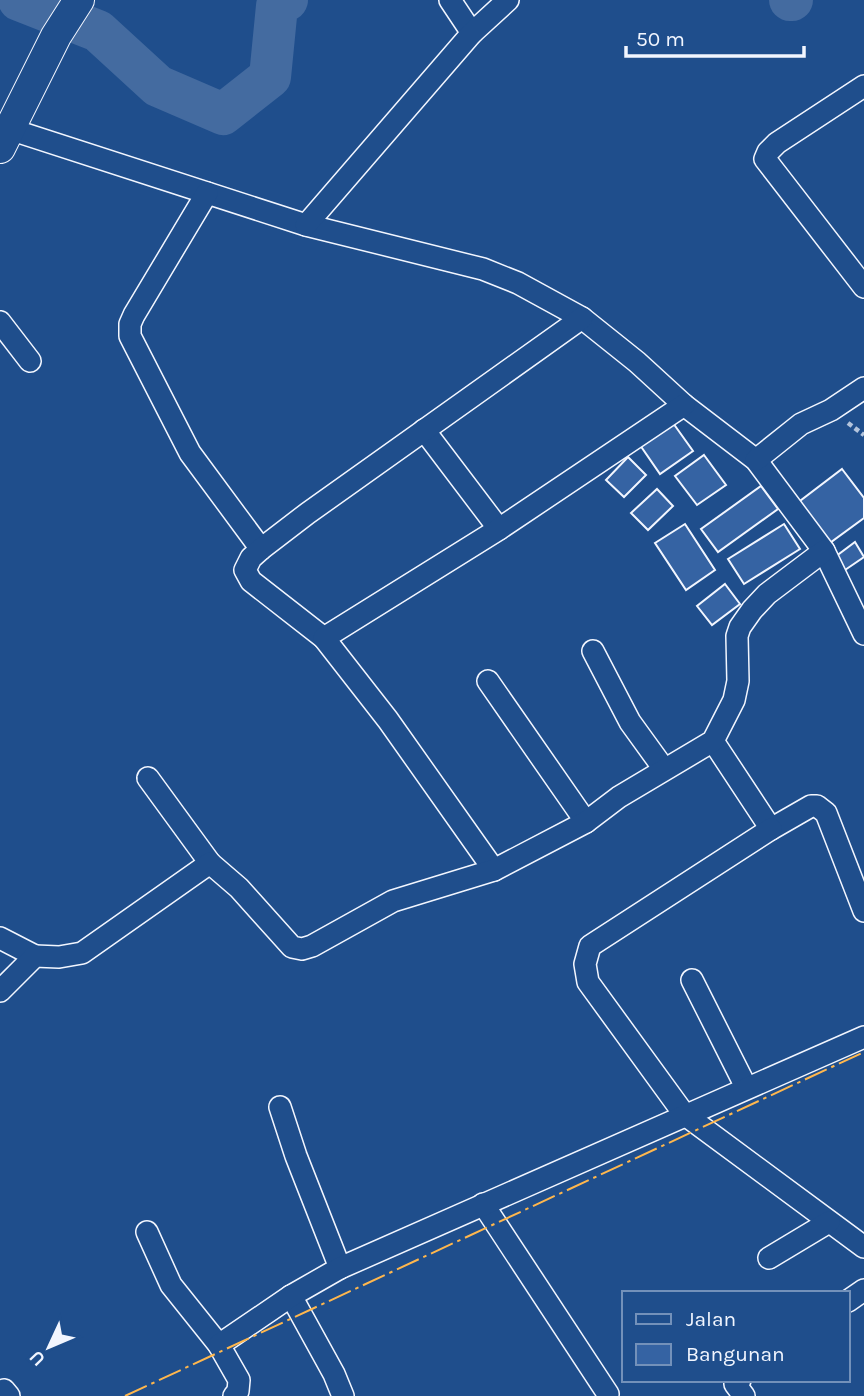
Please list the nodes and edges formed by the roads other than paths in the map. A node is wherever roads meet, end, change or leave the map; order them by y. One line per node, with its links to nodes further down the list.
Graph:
1 (450, 0): 4 (street)
2 (508, 0): 4 (street)
3 (78, 1): 6 (street)
4 (472, 33): 8 (street)
5 (864, 86): 9 (street)
6 (3, 134): 7 (street)
7 (207, 193): 8 (street); 18 (street)
8 (306, 225): 10 (street)
9 (863, 282)
10 (582, 318): 14 (street); 15 (street)
11 (0, 322): 12 (street)
12 (30, 361)
13 (864, 388): 16 (street)
14 (684, 405): 16 (street); 17 (street)
15 (424, 430): 17 (street); 18 (street)
16 (756, 460): 19 (street)
17 (499, 529): 21 (street)
18 (261, 549): 21 (street)
19 (824, 551): 20 (street); 24 (street)
20 (863, 629)
21 (324, 638): 30 (street)
22 (593, 651): 25 (street)
23 (488, 681): 27 (street)
24 (713, 741): 25 (street); 28 (street)
25 (664, 769): 27 (street)
26 (148, 778): 29 (street)
27 (586, 822): 30 (street)
28 (771, 828): 31 (street); 39 (street)
29 (210, 863): 30 (street); 33 (street)
30 (494, 870)
31 (864, 911)
32 (0, 938): 33 (street)
33 (35, 956): 35 (street)
34 (692, 981): 37 (street)
35 (0, 991)
36 (864, 1037): 37 (street)
37 (746, 1087): 39 (street)
38 (280, 1107): 45 (street)
39 (684, 1114): 40 (street); 41 (street)
40 (483, 1203): 45 (street); 49 (street)
41 (829, 1222): 43 (street); 44 (street)
42 (147, 1232): 47 (street)
43 (864, 1247)
44 (769, 1258)
45 (340, 1268): 46 (street)
46 (291, 1296): 47 (street); 51 (street)
47 (219, 1345): 50 (street)
48 (738, 1382): 52 (street)
49 (608, 1394)
50 (234, 1396)
51 (343, 1396)
52 (744, 1396)

